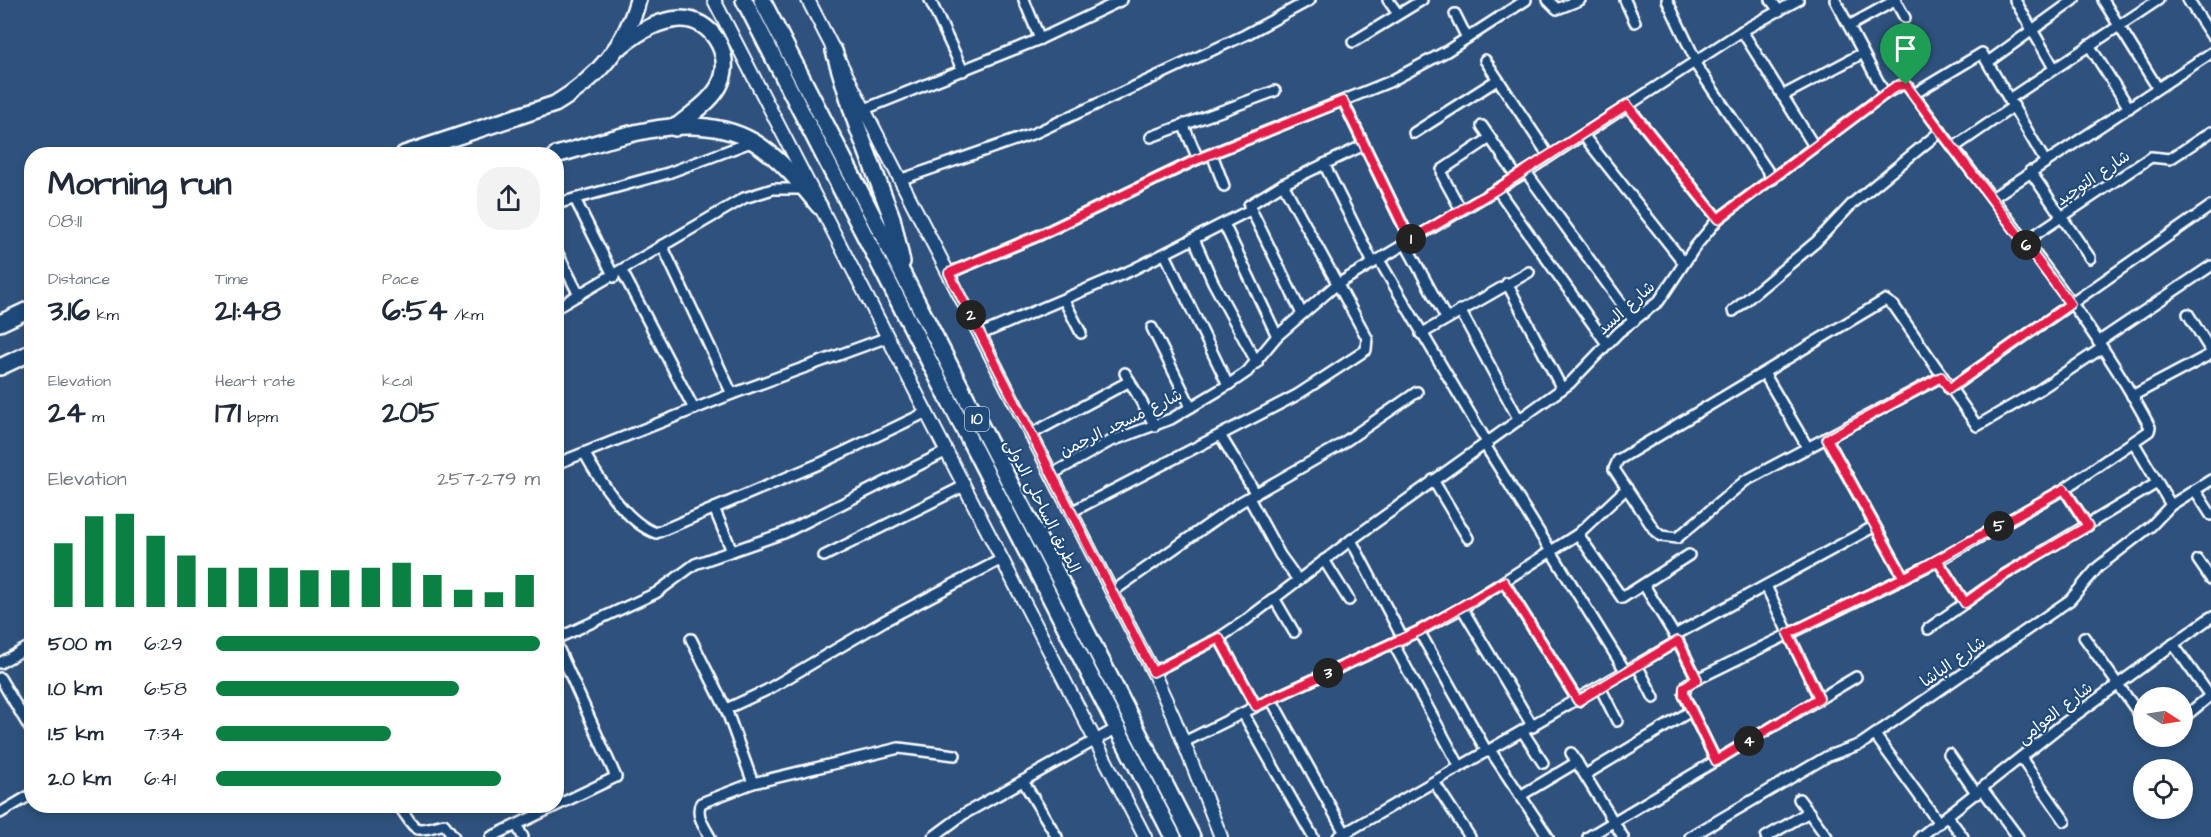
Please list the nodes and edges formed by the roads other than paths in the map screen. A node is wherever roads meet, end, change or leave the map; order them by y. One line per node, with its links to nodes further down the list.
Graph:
1 (638, 0): 44 (main road)
2 (714, 0): 93 (street)
3 (744, 0): 238 (main road, الطريق الساحلى الدولى / 10)
4 (762, 0): 113 (main road, الطريق الساحلى الدولى / 10)
5 (808, 0): 41 (street)
6 (930, 0): 49 (street)
7 (1024, 0): 38 (street)
8 (1122, 0): 38 (street)
9 (1310, 0): 83 (street)
10 (1388, 0): 28 (street)
11 (1422, 0): 28 (street)
12 (1526, 0): 37 (street)
13 (1548, 0): 14 (street)
14 (1580, 0)
15 (1625, 0): 31 (street)
16 (1667, 0): 46 (street)
17 (1771, 0): 27 (street)
18 (1798, 0): 27 (street, شارع مسجد الرحمن)
19 (1835, 0): 32 (street)
20 (1895, 0): 30 (street); 32 (street)
21 (2030, 0): 26 (street)
22 (2074, 0): 34 (street)
23 (2103, 0): 33 (street)
24 (2158, 0): 33 (street)
25 (2188, 0): 36 (street)
26 (2017, 4): 34 (street)
27 (1779, 11): 35 (street, شارع مسجد الرحمن)
28 (1398, 14): 39 (street)
29 (1455, 14): 37 (street)
30 (1905, 18)
31 (1635, 22)
32 (1849, 26): 43 (street)
33 (2118, 27): 40 (street); 51 (street)
34 (2032, 28): 47 (street); 48 (street)
35 (1742, 31): 46 (street, شارع مسجد الرحمن); 55 (street)
36 (2211, 35)
37 (1467, 38): 56 (street)
38 (1040, 39): 49 (street)
39 (1353, 42)
40 (2089, 45): 48 (street); 59 (street)
41 (834, 51): 60 (street); 113 (main road)
42 (2211, 52): 51 (street)
43 (1863, 53): 53 (street); 55 (street)
44 (610, 57): 63 (main road); 73 (main road)
45 (1485, 60): 50 (street)
46 (1695, 61): 58 (street, شارع مسجد الرحمن); 84 (street)
47 (1988, 62): 54 (street); 57 (street)
48 (2054, 68): 57 (street)
49 (963, 71): 60 (street)
50 (1497, 80): 66 (street); 77 (street)
51 (2157, 87): 59 (street)
52 (1275, 91): 61 (street)
53 (1885, 94): 54 (street, شارع السد); 72 (street, شارع السد)
54 (1914, 94): 64 (street)
55 (1782, 96): 72 (street)
56 (1343, 101): 71 (street); 76 (street)
57 (2012, 102): 74 (street); 79 (street)
58 (1627, 105): 67 (street, شارع مسجد الرحمن); 97 (street)
59 (2129, 108): 79 (street)
60 (865, 109): 83 (street)
61 (1183, 124): 68 (street); 78 (street)
62 (1482, 126): 69 (street)
63 (675, 128): 70 (main road); 75 (main road)
64 (1941, 131): 74 (street); 121 (street)
65 (2211, 132): 96 (street, شارع التوحيد)
66 (1414, 133)
67 (1583, 135): 77 (street, شارع مسجد الرحمن); 106 (street)
68 (1151, 137)
69 (1490, 138): 82 (street); 95 (street)
70 (753, 141): 87 (main road); 90 (street)
71 (1364, 145): 80 (street); 100 (street)
72 (1814, 146): 84 (street, شارع السد)
73 (426, 147)
74 (1953, 148): 89 (street)
75 (564, 153)
76 (1212, 154): 78 (street); 86 (street)
77 (1549, 156): 82 (street, شارع مسجد الرحمن)
78 (1198, 159): 111 (street)
79 (2046, 161): 81 (street)
80 (1324, 164): 85 (street); 105 (street)
81 (2031, 171): 89 (street); 96 (street)
82 (1521, 174): 88 (street, شارع مسجد الرحمن); 126 (street)
83 (902, 179): 111 (street)
84 (1773, 179): 97 (street, شارع السد)
85 (1283, 184): 94 (street); 115 (street)
86 (1224, 186)
87 (805, 189): 93 (main road); 102 (street)
88 (1497, 189): 95 (street, شارع مسجد الرحمن); 134 (street)
89 (1992, 198): 101 (street)
90 (575, 199): 91 (street); 112 (street)
91 (564, 202)
92 (2211, 206): 119 (street)
93 (819, 207): 133 (street)
94 (1250, 210): 98 (street); 123 (street)
95 (1461, 210): 100 (street, شارع مسجد الرحمن)
96 (2063, 216): 101 (street, شارع التوحيد); 104 (street)
97 (1718, 219): 106 (street, شارع السد)
98 (1224, 224): 99 (street); 132 (street)
99 (1194, 239): 103 (street); 138 (street)
100 (1408, 242): 105 (street, شارع مسجد الرحمن); 125 (street)
101 (2024, 243): 119 (street)
102 (662, 245): 109 (street); 146 (street)
103 (1165, 254): 117 (street); 142 (street)
104 (2090, 258)
105 (1376, 261): 115 (street, شارع مسجد الرحمن); 131 (street)
106 (1684, 263): 126 (street, شارع السد)
107 (564, 266): 116 (street)
108 (2211, 266): 135 (street)
109 (622, 271): 112 (street); 149 (street)
110 (1529, 272): 114 (street)
111 (949, 273): 130 (street)
112 (614, 277): 116 (street)
113 (904, 277): 279 (main road, الطريق الساحلى الدولى / 10)
114 (1507, 283): 120 (street); 143 (street)
115 (1336, 285): 123 (street, شارع مسجد الرحمن); 154 (street)
116 (579, 295): 118 (street)
117 (1064, 300): 129 (street); 130 (street)
118 (564, 303)
119 (2070, 304): 135 (street); 144 (street)
120 (1460, 310): 125 (street); 151 (street)
121 (1733, 311)
122 (24, 312): 127 (main road)
123 (1302, 314): 132 (street, شارع مسجد الرحمن)
124 (2188, 314): 136 (street)
125 (1446, 318): 131 (street)
126 (1634, 321): 134 (street, شارع السد)
127 (0, 323)
128 (1152, 328): 148 (street)
129 (1081, 333)
130 (981, 334): 153 (street)
131 (1421, 334): 157 (street)
132 (1277, 336): 138 (street, شارع مسجد الرحمن)
133 (888, 337): 146 (street); 150 (street)
134 (1607, 344): 143 (street, شارع السد)
135 (2100, 345): 144 (street); 147 (street)
136 (2211, 352): 147 (street)
137 (24, 356): 139 (main road)
138 (1257, 363): 142 (street, شارع مسجد الرحمن)
139 (0, 367)
140 (1764, 373): 141 (street); 158 (street); 167 (street)
141 (1941, 377): 144 (street); 155 (street)
142 (1228, 385): 148 (street, شارع مسجد الرحمن)
143 (1562, 389): 151 (street, شارع السد)
144 (1949, 389)
145 (1417, 392): 170 (street)
146 (732, 394): 149 (street)
147 (2132, 396): 156 (street)
148 (1191, 407): 152 (street, شارع مسجد الرحمن)
149 (694, 409): 160 (street)
150 (927, 412): 159 (street); 172 (street)
151 (1519, 420): 157 (street, شارع السد)
152 (1155, 426): 153 (street); 162 (street, شارع مسجد الرحمن)
153 (1031, 434): 162 (street)
154 (1220, 435): 170 (street); 173 (street)
155 (1827, 439): 158 (street); 175 (street)
156 (2134, 443): 165 (street); 168 (street)
157 (1486, 444): 163 (street, شارع السد); 181 (street)
158 (1808, 448): 167 (street)
159 (946, 451): 166 (street); 180 (street)
160 (585, 454): 161 (street); 172 (street)
161 (564, 461)
162 (1052, 474): 173 (street)
163 (1433, 480): 178 (street); 179 (street, شارع السد)
164 (2211, 480): 169 (street, شارع الباشا)
165 (2157, 483): 171 (street); 176 (street)
166 (964, 486): 183 (street); 184 (street)
167 (1627, 488): 177 (street)
168 (2064, 489): 176 (street); 187 (street)
169 (2195, 490): 171 (street, شارع الباشا); 174 (street)
170 (1252, 496): 190 (street); 194 (street)
171 (2170, 505): 240 (street, شارع الباشا)
172 (714, 508): 180 (street)
173 (1071, 513): 194 (street)
174 (2211, 514)
175 (1875, 526): 188 (street); 193 (street)
176 (2088, 526): 197 (street)
177 (1578, 534): 181 (street); 192 (street)
178 (1468, 538)
179 (1351, 540): 185 (street, شارع السد); 209 (street)
180 (732, 550): 204 (street)
181 (1551, 552): 191 (street); 217 (street)
182 (1689, 555): 192 (street)
183 (824, 556)
184 (1002, 559): 230 (street); 241 (street)
185 (1324, 560): 190 (street, شارع السد); 196 (street)
186 (2198, 560): 189 (street)
187 (1938, 561): 188 (street); 197 (street)
188 (1904, 578): 203 (street)
189 (2211, 579)
190 (1298, 580): 195 (street, شارع السد)
191 (1504, 582): 198 (street); 227 (street)
192 (1644, 585): 207 (street)
193 (1766, 586): 203 (street); 207 (street)
194 (1112, 592): 216 (street)
195 (1274, 598): 202 (street); 206 (street, شارع السد)
196 (1348, 600)
197 (1965, 603): 200 (street)
198 (1461, 608): 201 (street); 237 (street)
199 (2211, 617): 211 (street, شارع العوامى)
200 (1928, 629)
201 (1419, 631): 209 (street); 243 (street)
202 (1294, 632)
203 (1788, 634): 220 (street); 225 (street)
204 (564, 637)
205 (2084, 637): 221 (street)
206 (1219, 638): 216 (street, شارع السد); 228 (street)
207 (1677, 638): 215 (street); 220 (street)
208 (692, 639): 230 (street)
209 (1403, 639): 210 (street)
210 (1393, 643): 226 (street); 251 (street)
211 (2172, 644): 221 (street, شارع العوامى); 223 (street)
212 (24, 650): 214 (street)
213 (564, 659): 260 (street)
214 (0, 663)
215 (1637, 665): 217 (street); 224 (street)
216 (1153, 672): 242 (street)
217 (1626, 672): 222 (street)
218 (1856, 677): 225 (street)
219 (0, 678): 235 (street)
220 (1697, 679): 233 (street)
221 (2117, 686): 229 (street); 247 (street, شارع العوامى)
222 (1600, 687): 227 (street); 236 (street)
223 (2208, 697): 231 (street); 232 (street)
224 (1654, 698)
225 (1819, 698): 248 (street)
226 (1271, 699): 228 (street); 270 (street)
227 (1578, 701): 237 (street)
228 (1256, 706): 234 (street)
229 (2133, 707)
230 (726, 709): 255 (street)
231 (2211, 709)
232 (2193, 710)
233 (1691, 711): 248 (street); 252 (street)
234 (1243, 712): 242 (street); 281 (street)
235 (24, 718)
236 (1617, 721)
237 (1533, 727): 239 (street)
238 (1117, 728): 241 (street); 278 (main road, الطريق الساحلى الدولى / 10)
239 (1523, 732): 243 (street); 250 (street)
240 (1875, 735): 268 (street); 286 (street, شارع الباشا)
241 (1095, 741): 253 (street); 277 (street)
242 (1184, 742): 280 (street)
243 (1488, 751): 251 (street); 257 (street)
244 (1571, 753): 249 (street)
245 (1949, 754): 256 (street)
246 (955, 755): 255 (street)
247 (2021, 758): 256 (street, شارع العوامى); 266 (street)
248 (1716, 761): 267 (street)
249 (1577, 762): 252 (street); 257 (street)
250 (1543, 763)
251 (1460, 767): 254 (street)
252 (1585, 775): 267 (street)
253 (1023, 781): 275 (street); 276 (street)
254 (1434, 782): 270 (street); 282 (street)
255 (753, 783): 274 (street)
256 (1980, 792): 265 (street, شارع العوامى); 291 (street)
257 (1520, 796): 283 (street)
258 (24, 799): 262 (street)
259 (1799, 799): 261 (street)
260 (564, 803)
261 (1809, 812): 287 (street); 288 (street)
262 (0, 813)
263 (404, 813): 271 (street)
264 (543, 813): 269 (street)
265 (1948, 817): 268 (street, شارع العوامى); 290 (street)
266 (2065, 821)
267 (1614, 822): 284 (street); 285 (street)
268 (1938, 824): 289 (street, شارع العوامى)
269 (517, 826): 272 (street); 273 (street)
270 (1346, 834)
271 (454, 837)
272 (490, 837)
273 (522, 837)
274 (710, 837)
275 (933, 837)
276 (1057, 837)
277 (1144, 837)
278 (1173, 837)
279 (1192, 837)
280 (1221, 837)
281 (1313, 837)
282 (1469, 837)
283 (1548, 837)
284 (1588, 837)
285 (1623, 837)
286 (1690, 837)
287 (1766, 837)
288 (1827, 837)
289 (1920, 837)
290 (1963, 837)
291 (2018, 837)

